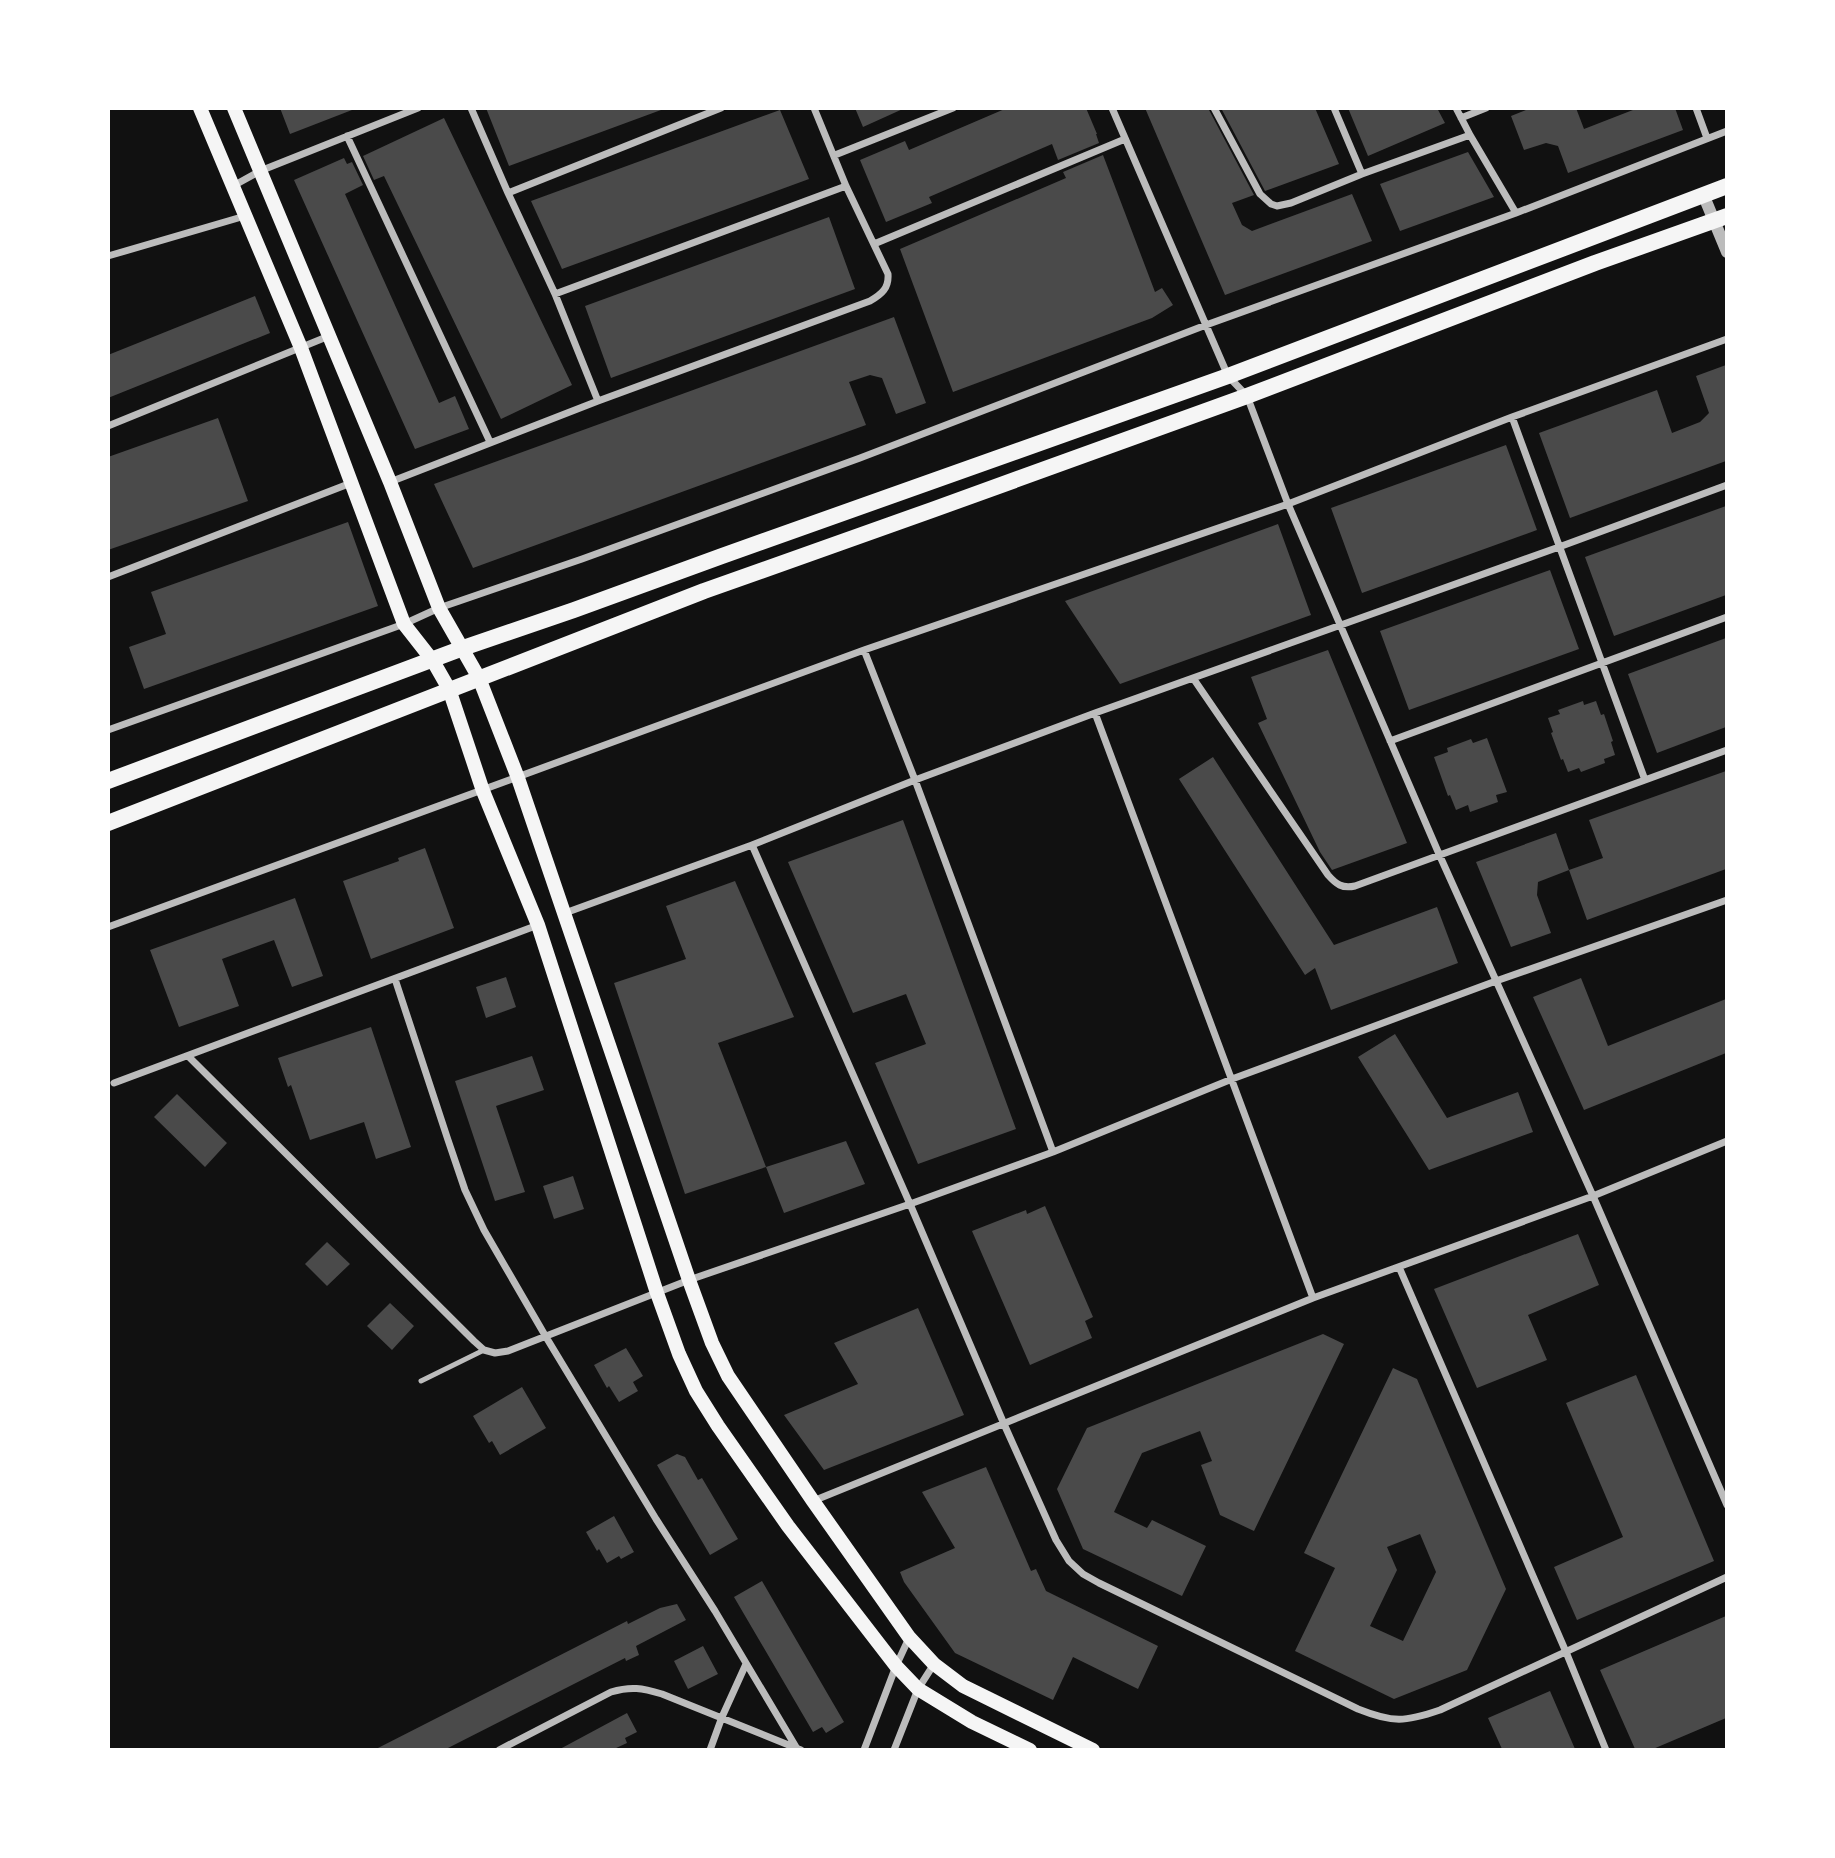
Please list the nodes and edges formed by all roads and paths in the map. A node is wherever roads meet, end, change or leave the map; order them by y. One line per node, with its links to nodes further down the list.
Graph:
1 (200, 108): 23 (main road)
2 (234, 108): 21 (main road)
3 (418, 108): 17 (street)
4 (471, 108): 26 (street)
5 (721, 108): 26 (street)
6 (814, 108): 20 (street)
7 (953, 108): 20 (street)
8 (1112, 108): 19 (street)
9 (1214, 108): 22 (street)
10 (1334, 108): 22 (street)
11 (1456, 108): 14 (street)
12 (1486, 108): 14 (street)
13 (1696, 108): 18 (street)
14 (1461, 118): 16 (street)
15 (1727, 131): 18 (street)
16 (1470, 135): 22 (street); 28 (street)
17 (348, 136): 21 (street); 44 (street)
18 (1707, 138): 28 (street)
19 (1125, 139): 31 (street); 35 (street)
20 (835, 155): 24 (street)
21 (260, 171): 23 (street); 36 (main road)
22 (1362, 174)
23 (233, 186): 29 (main road)
24 (846, 186): 31 (street); 34 (street)
25 (1727, 186): 27 (highway)
26 (508, 193): 34 (street)
27 (1703, 194): 30 (street); 39 (highway)
28 (1516, 213): 35 (street)
29 (245, 216): 33 (street); 38 (main road)
30 (1720, 218): 32 (street); 40 (highway)
31 (874, 244): 41 (street)
32 (1727, 252)
33 (108, 257)
34 (555, 294): 41 (street)
35 (1206, 325): 39 (street); 51 (street)
36 (330, 336): 38 (street); 45 (main road)
37 (1727, 339): 42 (street)
38 (301, 348): 43 (street); 46 (main road)
39 (1228, 376): 40 (street); 55 (highway)
40 (1247, 396): 48 (street); 59 (highway)
41 (598, 401): 44 (street)
42 (1512, 417): 48 (street); 49 (street)
43 (108, 426)
44 (490, 442): 45 (street)
45 (390, 482): 51 (main road)
46 (351, 483): 50 (street); 53 (main road)
47 (1727, 485): 49 (street)
48 (1288, 504): 54 (street); 56 (street)
49 (1559, 547): 54 (street); 58 (street)
50 (108, 578)
51 (439, 608): 53 (street); 55 (main road)
52 (1727, 617): 58 (street)
53 (404, 624): 57 (main road); 63 (street)
54 (1341, 624): 60 (street); 64 (street)
55 (463, 648): 57 (highway); 59 (main road)
56 (864, 650): 66 (street); 67 (street)
57 (433, 661): 61 (main road); 69 (highway)
58 (1601, 663): 64 (street); 68 (street)
59 (479, 678): 61 (highway); 66 (main road)
60 (1194, 678): 62 (street); 73 (street)
61 (449, 689): 70 (main road); 71 (highway)
62 (1095, 713): 67 (street); 81 (street)
63 (108, 730)
64 (1390, 741): 73 (street)
65 (1727, 750): 68 (street)
66 (518, 778): 70 (street); 75 (main road)
67 (915, 780): 72 (street); 84 (street)
68 (1645, 780): 73 (street)
69 (108, 781)
70 (483, 790): 76 (main road); 77 (street)
71 (108, 823)
72 (752, 845): 75 (street); 86 (street)
73 (1439, 855): 79 (street)
74 (1727, 900): 79 (street)
75 (564, 914): 88 (main road)
76 (538, 925): 78 (street); 89 (main road)
77 (108, 927)
78 (395, 979): 80 (street); 91 (street)
79 (1496, 981): 81 (street); 85 (street)
80 (188, 1056): 82 (street); 92 (street)
81 (1232, 1079): 84 (street); 90 (street)
82 (114, 1083)
83 (1727, 1141): 85 (street)
84 (1053, 1152): 86 (street)
85 (1593, 1196): 87 (street); 96 (street)
86 (911, 1204): 88 (street); 94 (street)
87 (1399, 1267): 90 (street); 99 (street)
88 (690, 1280): 89 (street); 95 (main road)
89 (657, 1293): 91 (street); 102 (main road)
90 (1313, 1298): 94 (street)
91 (546, 1337): 92 (street); 100 (street)
92 (484, 1350): 93 (lane)
93 (421, 1381)
94 (1004, 1424): 95 (street); 99 (street)
95 (813, 1501): 98 (main road)
96 (1727, 1505)
97 (1727, 1577): 99 (street)
98 (909, 1637): 101 (main road); 102 (street)
99 (1566, 1652): 113 (street)
100 (746, 1664): 104 (street); 106 (street)
101 (934, 1664): 103 (street); 112 (main road)
102 (896, 1666): 103 (main road); 109 (street)
103 (918, 1689): 110 (street); 111 (main road)
104 (722, 1717): 105 (street); 106 (street); 108 (street)
105 (511, 1747): 107 (street)
106 (798, 1748)
107 (499, 1749)
108 (710, 1749)
109 (863, 1749)
110 (894, 1749)
111 (1030, 1749)
112 (1093, 1749)
113 (1606, 1749)

